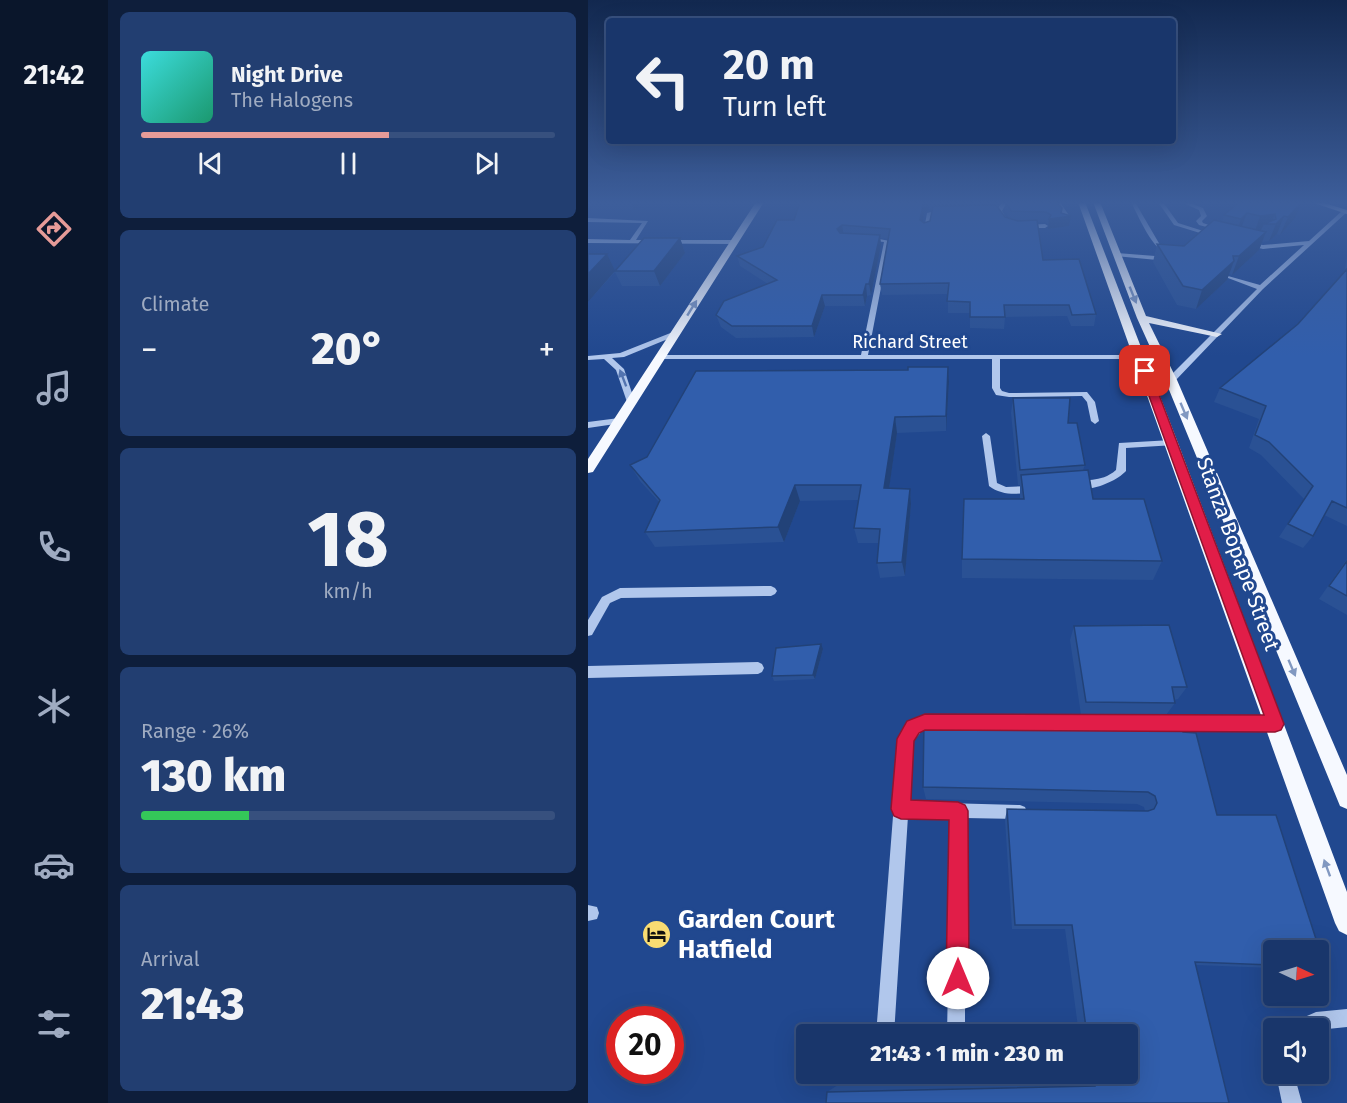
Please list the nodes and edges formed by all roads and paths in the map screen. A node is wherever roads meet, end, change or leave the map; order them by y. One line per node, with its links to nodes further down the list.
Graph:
1 (727, 253): 12 (main road, one-way to 1)
2 (885, 253): 15 (street)
3 (1100, 253): 20 (main road, Stanza Bopape Street)
4 (1168, 253): 7 (street)
5 (1286, 253): 8 (street)
6 (1298, 253): 8 (street)
7 (1117, 255): 11 (main road, Stanza Bopape Street, one-way to 11)
8 (1295, 256): 10 (street)
9 (1230, 277): 10 (street)
10 (1262, 288): 13 (street)
11 (1142, 318): 13 (main road); 17 (main road, Stanza Bopape Street)
12 (676, 334): 14 (main road); 19 (street)
13 (1217, 334): 21 (street)
14 (661, 357): 15 (street, Richard Street); 22 (main road)
15 (864, 357): 16 (street, Richard Street)
16 (996, 357): 20 (street, Richard Street); 24 (street)
17 (1160, 357): 20 (street, Richard Street); 21 (main road, Stanza Bopape Street)
18 (588, 358): 19 (street)
19 (607, 358): 22 (street, one-way to 19)
20 (1139, 358): 27 (main road, Stanza Bopape Street)
21 (1171, 380): 38 (main road, Stanza Bopape Street, one-way to 38)
22 (631, 402): 23 (main road)
23 (619, 421): 25 (street); 28 (main road)
24 (1095, 421)
25 (588, 425)
26 (986, 436): 30 (street)
27 (1172, 443): 29 (street); 37 (main road, Stanza Bopape Street)
28 (588, 469)
29 (1068, 486)
30 (1045, 488)
31 (771, 591): 32 (street)
32 (588, 631)
33 (758, 668): 34 (street)
34 (588, 672)
35 (948, 722): 39 (street)
36 (1158, 723): 37 (street)
37 (1275, 724): 42 (main road, Stanza Bopape Street, one-way to 37)
38 (1347, 799)
39 (901, 809): 40 (street); 45 (street)
40 (958, 811): 41 (street); 46 (street)
41 (1030, 812)
42 (1347, 923)
43 (1347, 1018): 44 (street)
44 (1329, 1020)
45 (886, 1024)
46 (956, 1024)
47 (1287, 1084): 48 (street)
48 (1292, 1103)

